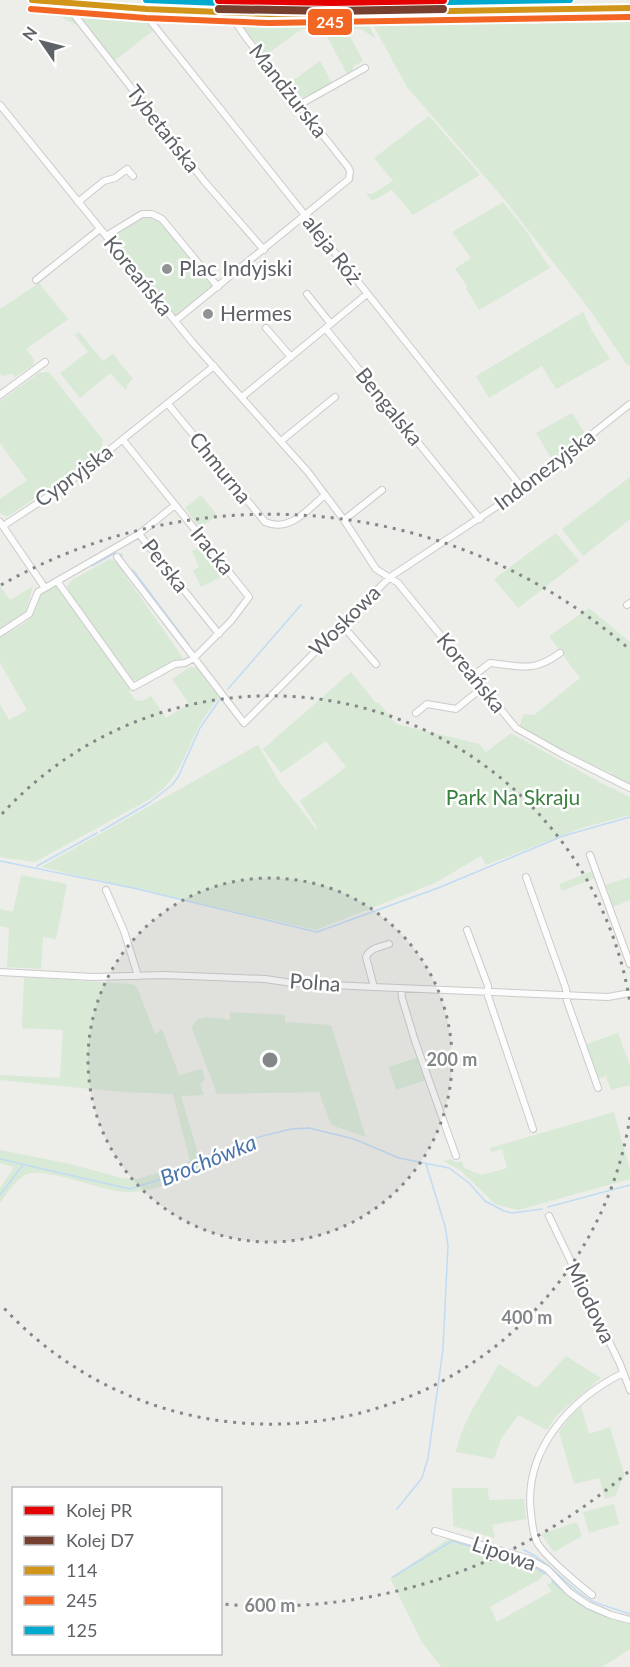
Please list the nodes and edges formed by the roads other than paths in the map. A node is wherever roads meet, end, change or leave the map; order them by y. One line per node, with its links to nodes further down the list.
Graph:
1 (32, 0): 2 (street)
2 (72, 3): 4 (street); 14 (street, Tybetańska)
3 (630, 8): 5 (street)
4 (146, 9): 5 (street); 11 (street, aleja Róż)
5 (233, 14): 8 (street, Mandżurska)
6 (365, 68): 8 (street)
7 (0, 105): 10 (street, Koreańska)
8 (299, 105): 11 (street, Mandżurska)
9 (133, 176): 10 (street)
10 (78, 202): 12 (street, Koreańska)
11 (305, 216): 14 (street); 18 (street, aleja Róż)
12 (100, 229): 13 (street, Koreańska); 15 (street)
13 (106, 236): 16 (street); 19 (street, Koreańska)
14 (264, 250): 16 (street)
15 (36, 280)
16 (218, 287): 19 (street)
17 (307, 294): 20 (street, Bengalska)
18 (367, 294): 20 (street); 32 (street, aleja Róż)
19 (175, 321): 24 (street, Koreańska)
20 (328, 326): 22 (street); 36 (street, Bengalska)
21 (266, 328): 22 (street)
22 (291, 357): 26 (street)
23 (45, 362): 25 (street)
24 (214, 366): 26 (street, Koreańska); 28 (street)
25 (0, 394)
26 (242, 397): 31 (street, Koreańska)
27 (334, 397): 31 (street)
28 (168, 404): 30 (street, Cypryjska); 34 (street, Chmurna)
29 (630, 404): 32 (street, Indonezyjska)
30 (123, 440): 35 (street, Iracka); 38 (street, Cypryjska)
31 (281, 441): 34 (street, Koreańska)
32 (523, 489): 36 (street, Indonezyjska)
33 (382, 490): 37 (street)
34 (325, 495): 37 (street, Koreańska)
35 (175, 505): 39 (street, Perska); 47 (street, Iracka)
36 (480, 519): 40 (street, Indonezyjska)
37 (344, 520): 42 (street, Koreańska)
38 (1, 524): 44 (street)
39 (139, 534): 43 (street); 47 (street, Perska)
40 (458, 534): 42 (street, Woskowa)
41 (117, 557): 49 (street)
42 (390, 577): 45 (street, Woskowa); 51 (street, Koreańska)
43 (57, 581): 44 (street); 49 (street)
44 (45, 588): 46 (street)
45 (342, 625): 49 (street, Woskowa); 50 (street)
46 (0, 633)
47 (219, 634): 49 (street, Iracka)
48 (560, 653): 51 (street)
49 (194, 658)
50 (376, 664)
51 (473, 676): 52 (street, Koreańska)
52 (482, 688): 53 (street); 54 (street, Koreańska)
53 (416, 713)
54 (630, 788)
55 (590, 855): 60 (street)
56 (526, 878): 67 (street)
57 (106, 890): 62 (street)
58 (467, 930): 65 (street)
59 (389, 944): 63 (street)
60 (630, 964)
61 (0, 972): 62 (street, Polna)
62 (138, 976): 63 (street, Polna)
63 (374, 987): 64 (street, Polna)
64 (401, 988): 65 (street, Polna); 70 (street)
65 (488, 991): 67 (street, Polna); 69 (street)
66 (630, 993): 67 (street, Polna)
67 (566, 995): 68 (street)
68 (598, 1088)
69 (533, 1129)
70 (456, 1156)
71 (549, 1216): 72 (street, Miodowa)
72 (624, 1373): 73 (street, Miodowa); 75 (street)
73 (630, 1390)
74 (435, 1531): 76 (street, Lipowa)
75 (592, 1595)
76 (630, 1620)

